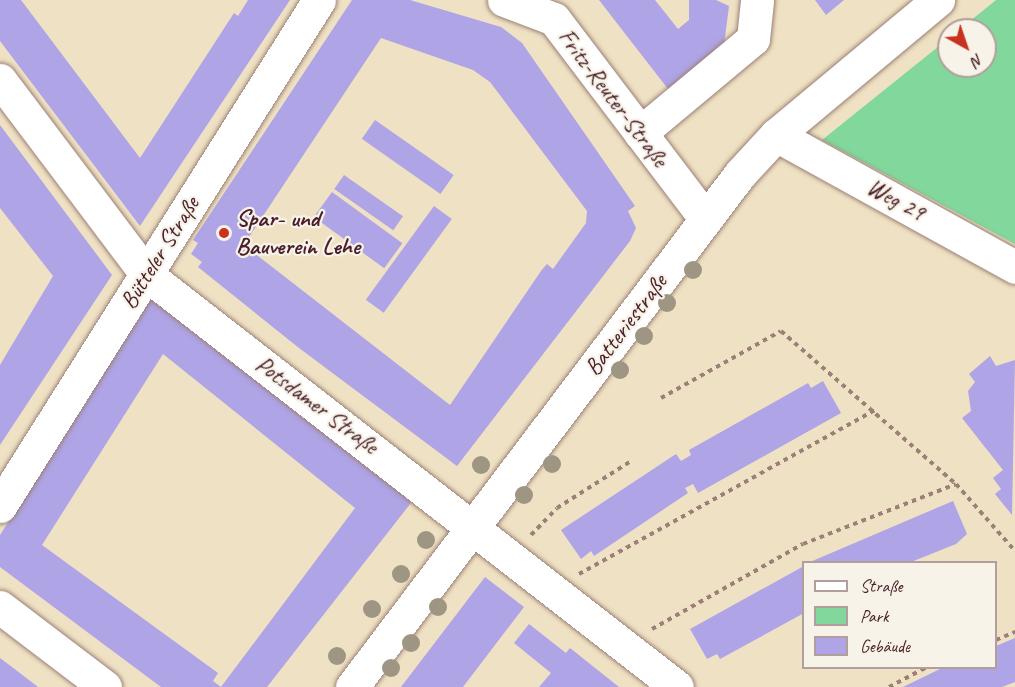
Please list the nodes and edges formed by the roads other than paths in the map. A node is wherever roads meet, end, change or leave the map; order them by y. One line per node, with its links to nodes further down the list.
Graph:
1 (320, 0): 10 (street, Bütteler Straße)
2 (504, 0): 6 (street, Fritz-Reuter-Straße)
3 (757, 0): 6 (street)
4 (938, 0): 7 (street, Batteriestraße)
5 (0, 80): 10 (street, Potsdamer Straße)
6 (640, 133): 8 (street, Fritz-Reuter-Straße)
7 (776, 135): 8 (street, Batteriestraße); 9 (street, Weg 29)
8 (706, 219): 12 (street, Batteriestraße)
9 (1015, 267)
10 (147, 275): 11 (street, Bütteler Straße); 12 (street, Potsdamer Straße)
11 (0, 506)
12 (474, 524): 15 (street, Batteriestraße); 16 (street, Potsdamer Straße)
13 (0, 607): 14 (street)
14 (105, 687)
15 (352, 687)
16 (677, 687)

